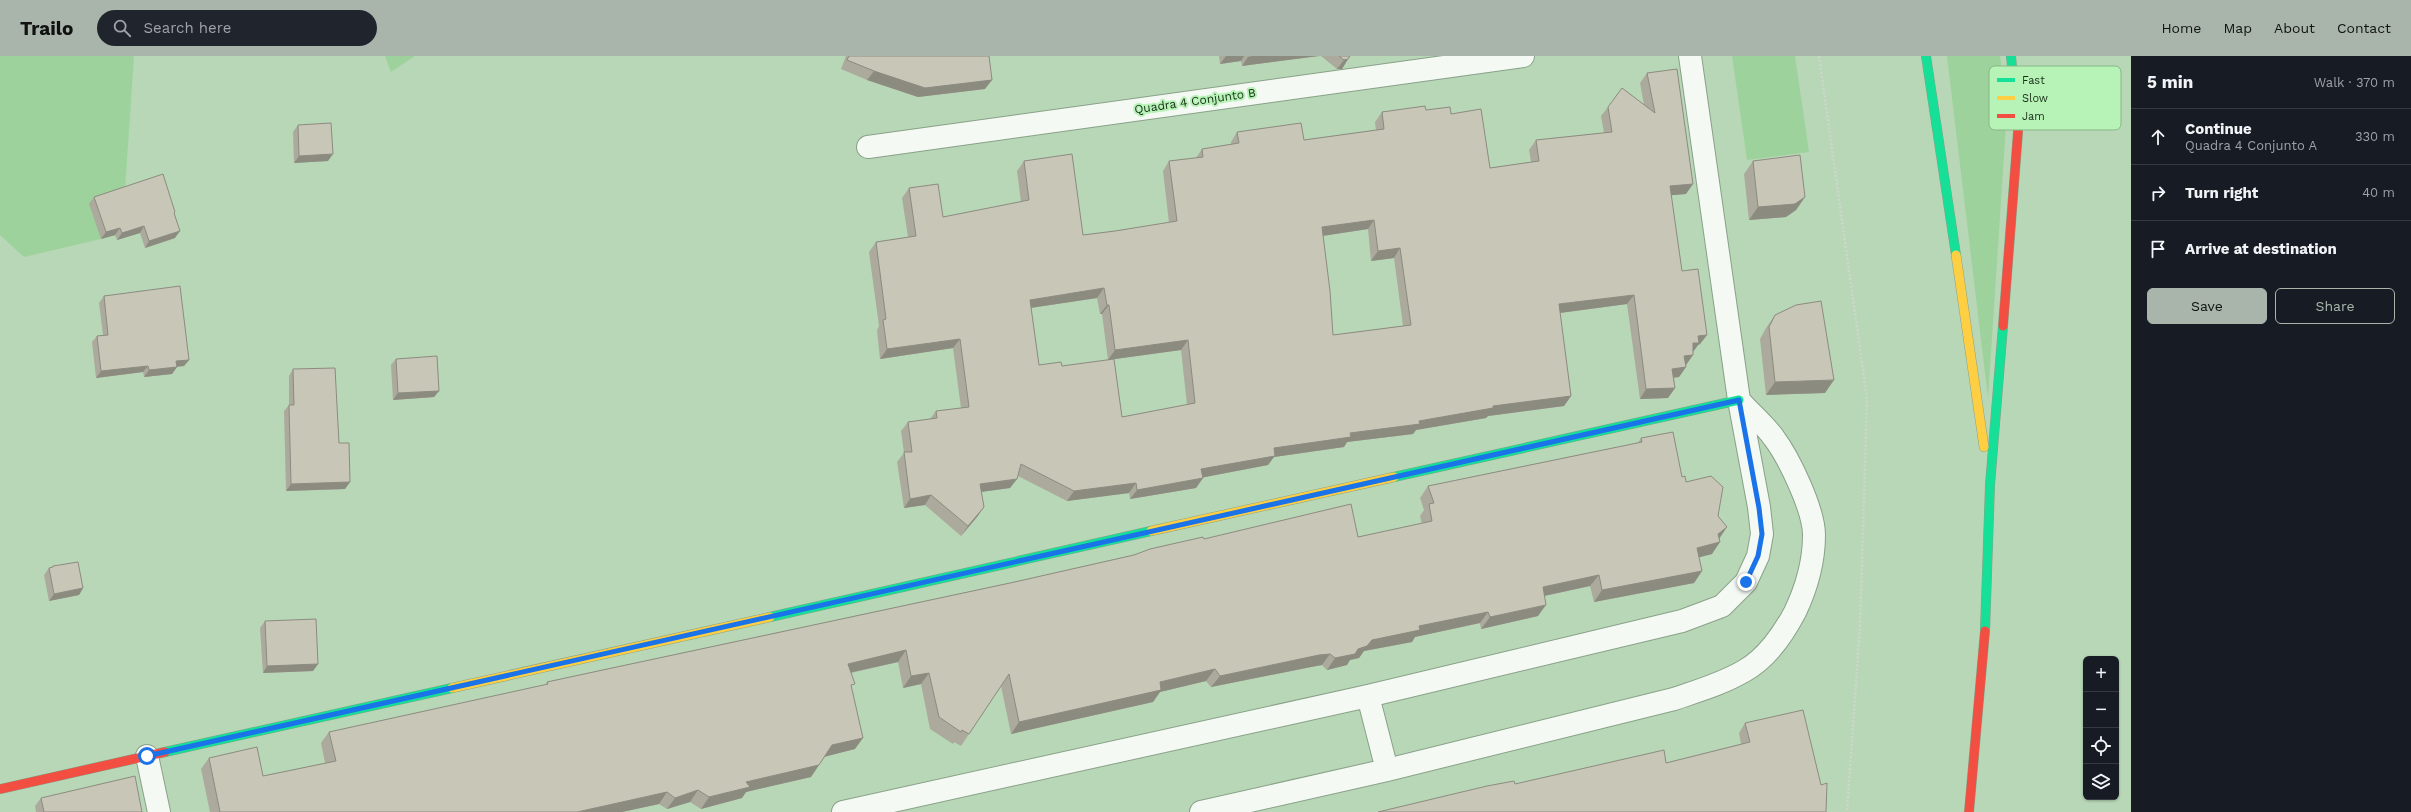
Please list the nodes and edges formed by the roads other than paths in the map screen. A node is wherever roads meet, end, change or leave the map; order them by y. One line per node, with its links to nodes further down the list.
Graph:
1 (1523, 56): 7 (street, Quadra 4 Conjunto B)
2 (1690, 56): 8 (street)
3 (1926, 56): 9 (street)
4 (2011, 56): 5 (street)
5 (2012, 66)
6 (2018, 130): 9 (street)
7 (868, 146)
8 (1739, 400): 10 (street); 11 (street); 12 (street)
9 (1990, 485): 17 (street)
10 (1368, 696): 12 (street); 15 (street)
11 (147, 756): 13 (street); 14 (street)
12 (1387, 770): 16 (street)
13 (0, 789)
14 (159, 812)
15 (843, 812)
16 (1201, 812)
17 (1969, 812)

